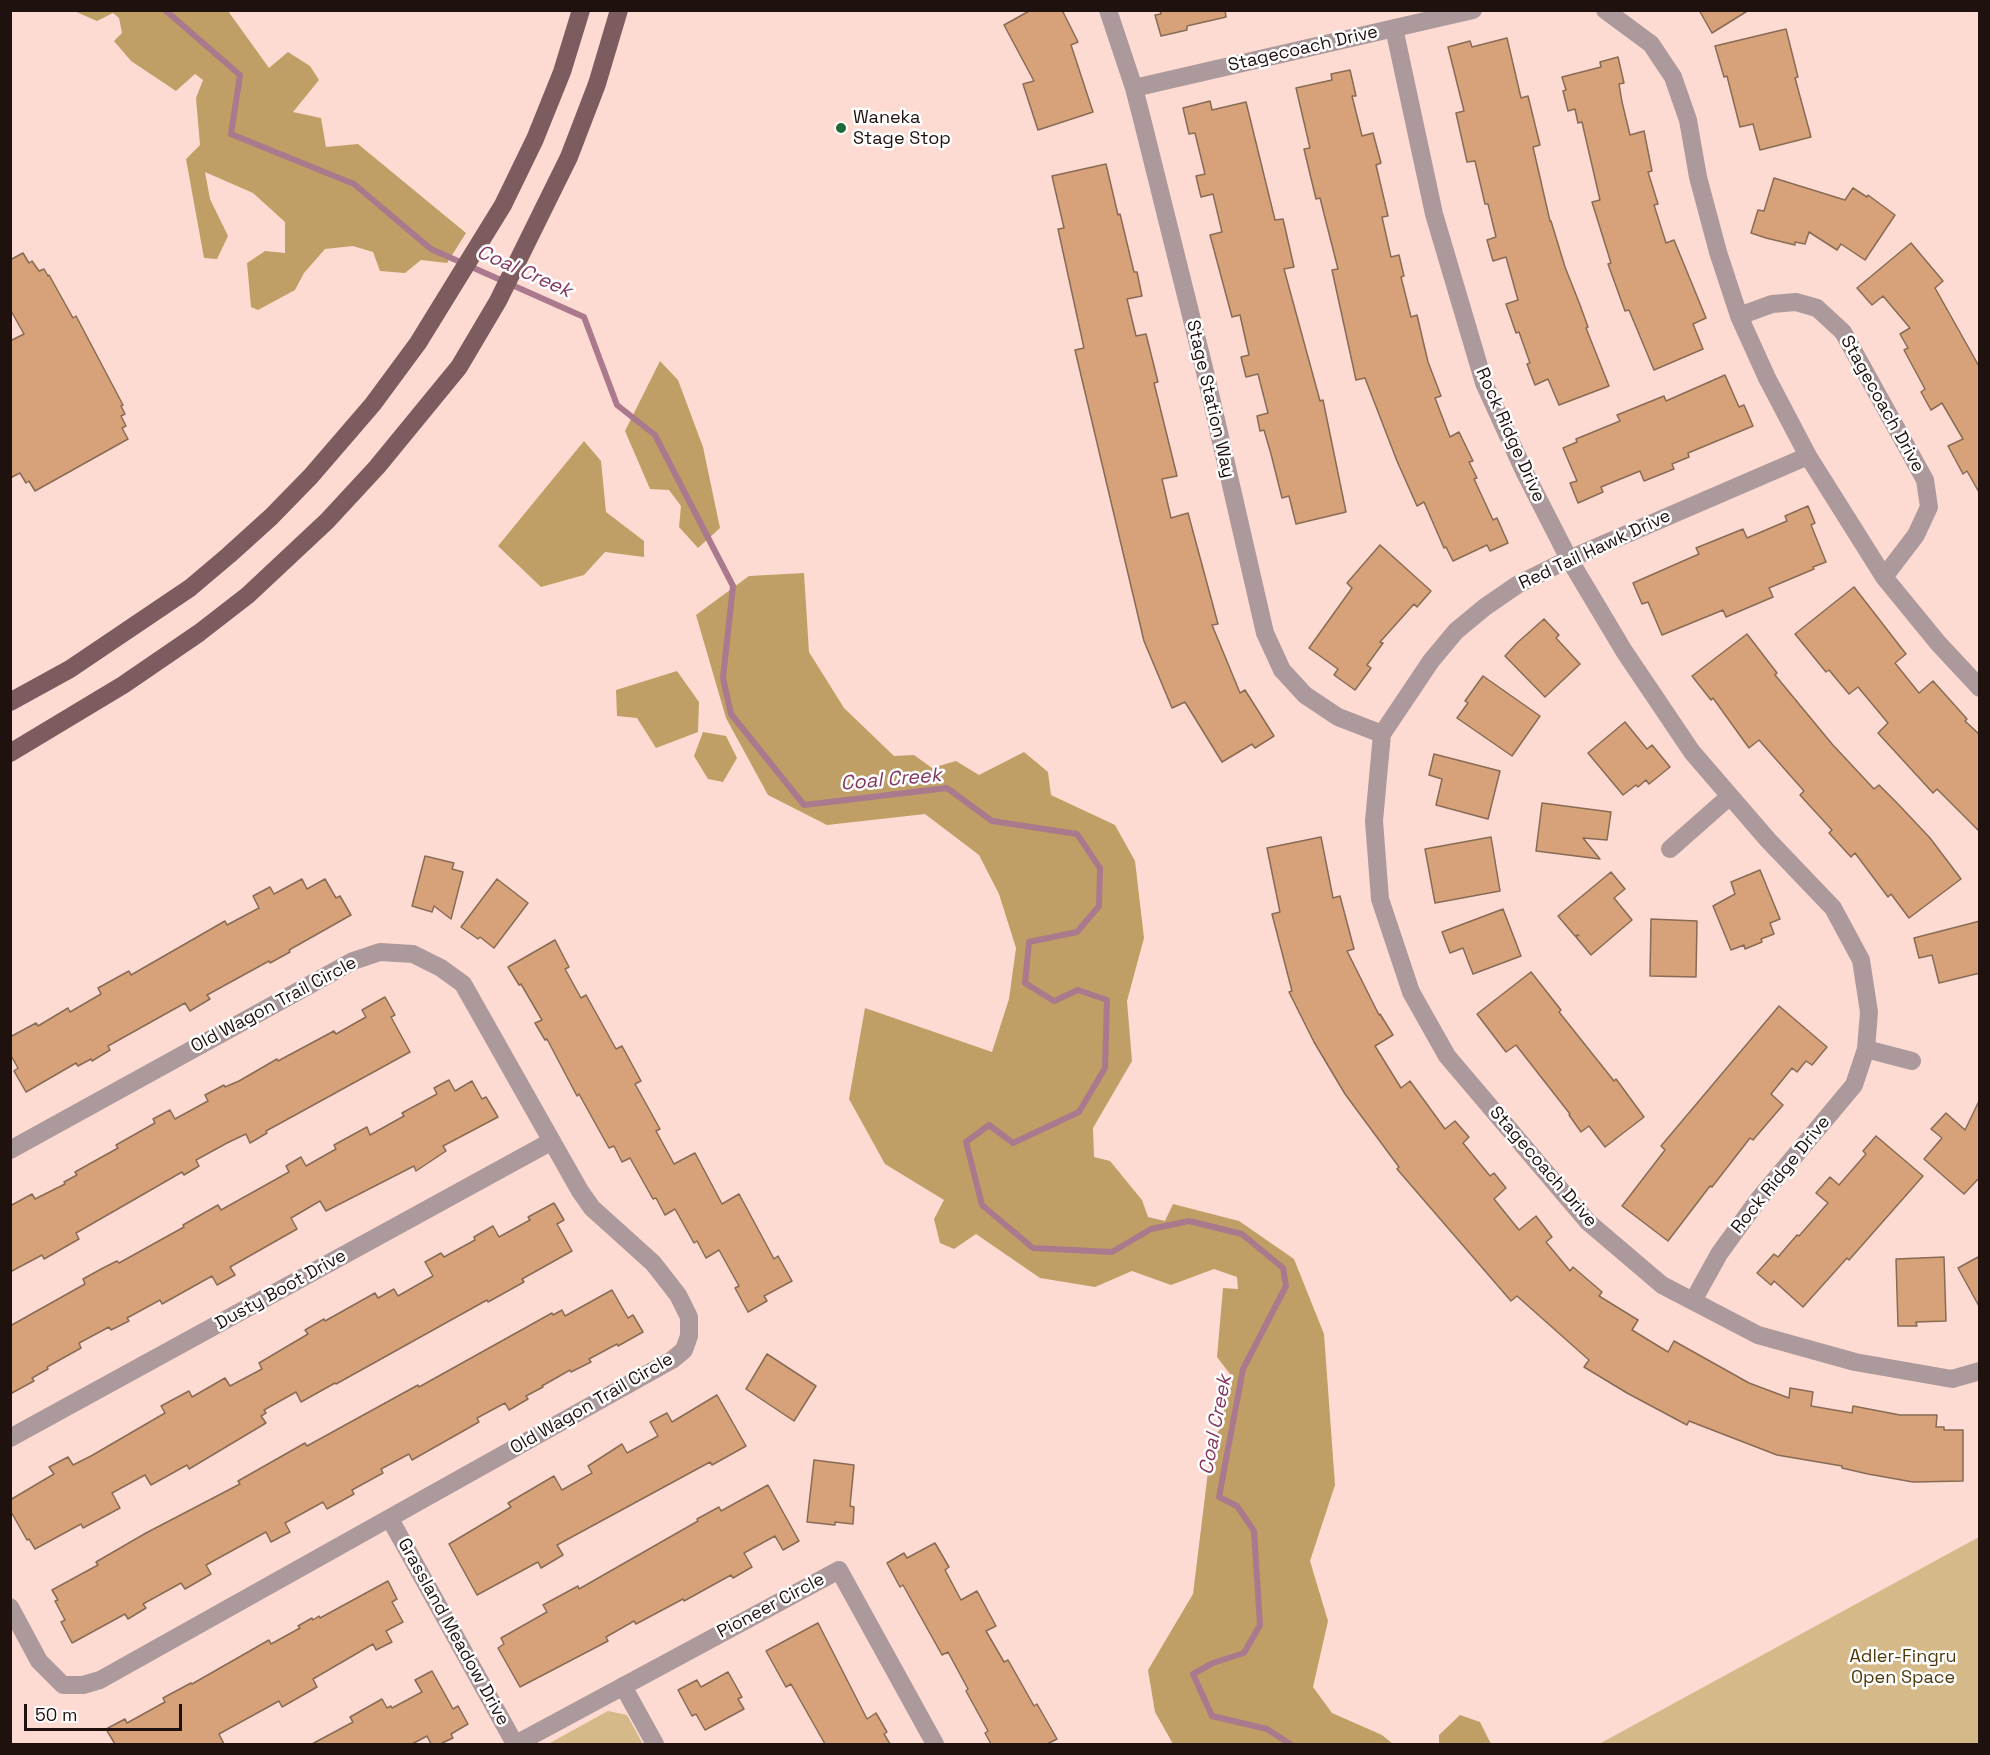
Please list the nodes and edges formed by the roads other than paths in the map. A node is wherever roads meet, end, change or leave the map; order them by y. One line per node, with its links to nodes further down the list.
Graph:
1 (581, 10): 13 (main road)
2 (619, 10): 15 (main road)
3 (1108, 10): 7 (street, Stage Station Way)
4 (1473, 10): 6 (street, Stagecoach Drive)
5 (1605, 10): 8 (street)
6 (1394, 28): 7 (street, Stagecoach Drive); 10 (street, Rock Ridge Drive)
7 (1134, 88): 14 (street, Stage Station Way)
8 (1739, 316): 9 (street); 11 (street, Stagecoach Drive)
9 (1808, 456): 10 (street, Red Tail Hawk Drive); 11 (street)
10 (1569, 559): 14 (street, Red Tail Hawk Drive); 16 (street, Rock Ridge Drive)
11 (1884, 577): 12 (street)
12 (1980, 688)
13 (10, 702)
14 (1382, 734): 17 (street, Red Tail Hawk Drive)
15 (10, 753)
16 (1730, 796): 18 (street); 19 (street, Rock Ridge Drive)
17 (1374, 821): 23 (street, Stagecoach Drive)
18 (1670, 849)
19 (1866, 1048): 20 (street); 23 (street, Rock Ridge Drive)
20 (1912, 1061)
21 (552, 1141): 22 (street, Old Wagon Trail Circle); 25 (street, Dusty Boot Drive); 26 (street, Old Wagon Trail Circle)
22 (10, 1150)
23 (1693, 1301): 24 (street, Stagecoach Drive)
24 (1980, 1371)
25 (10, 1438)
26 (390, 1519): 27 (street, Old Wagon Trail Circle); 29 (street, Grassland Meadow Drive)
27 (10, 1607)
28 (624, 1686): 29 (street, Pioneer Circle); 30 (street); 31 (street, Pioneer Circle)
29 (515, 1744)
30 (655, 1744)
31 (935, 1744)

